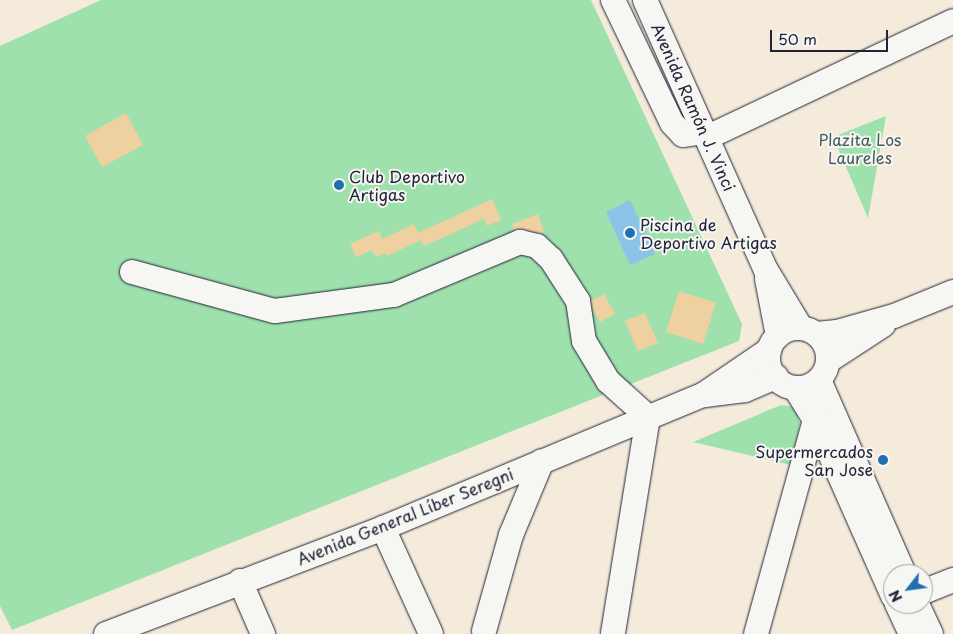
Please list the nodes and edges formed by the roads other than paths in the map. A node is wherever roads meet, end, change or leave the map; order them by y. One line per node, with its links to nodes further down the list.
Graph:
1 (613, 0): 4 (street)
2 (645, 0): 4 (street, Avenida Ramón J. Vinci)
3 (953, 21): 4 (street)
4 (707, 135): 5 (street, Avenida Ramón J. Vinci)
5 (766, 270): 9 (street, Avenida Ramón J. Vinci); 10 (street, Avenida Ramón J. Vinci)
6 (132, 272): 14 (street)
7 (953, 292): 8 (street)
8 (894, 316): 9 (street); 11 (street)
9 (809, 331): 10 (street); 11 (street)
10 (773, 343): 12 (street); 13 (street, Avenida General Líber Seregni)
11 (824, 370): 12 (street); 18 (street)
12 (785, 383): 13 (street, Avenida General Líber Seregni); 15 (street)
13 (703, 395): 14 (street, Avenida General Líber Seregni)
14 (648, 417): 16 (street, Avenida General Líber Seregni); 27 (street)
15 (815, 420): 19 (street); 31 (street)
16 (542, 461): 17 (street, Avenida General Líber Seregni); 26 (street)
17 (383, 528): 21 (street, Avenida General Líber Seregni); 30 (street)
18 (900, 564)
19 (883, 573)
20 (953, 580): 22 (street)
21 (240, 581): 28 (street, Avenida General Líber Seregni); 29 (street)
22 (933, 588)
23 (894, 614): 32 (street)
24 (901, 614): 33 (street)
25 (923, 614): 34 (street)
26 (484, 631)
27 (613, 633)
28 (106, 634)
29 (263, 634)
30 (431, 634)
31 (756, 634)
32 (889, 634)
33 (910, 634)
34 (932, 634)

